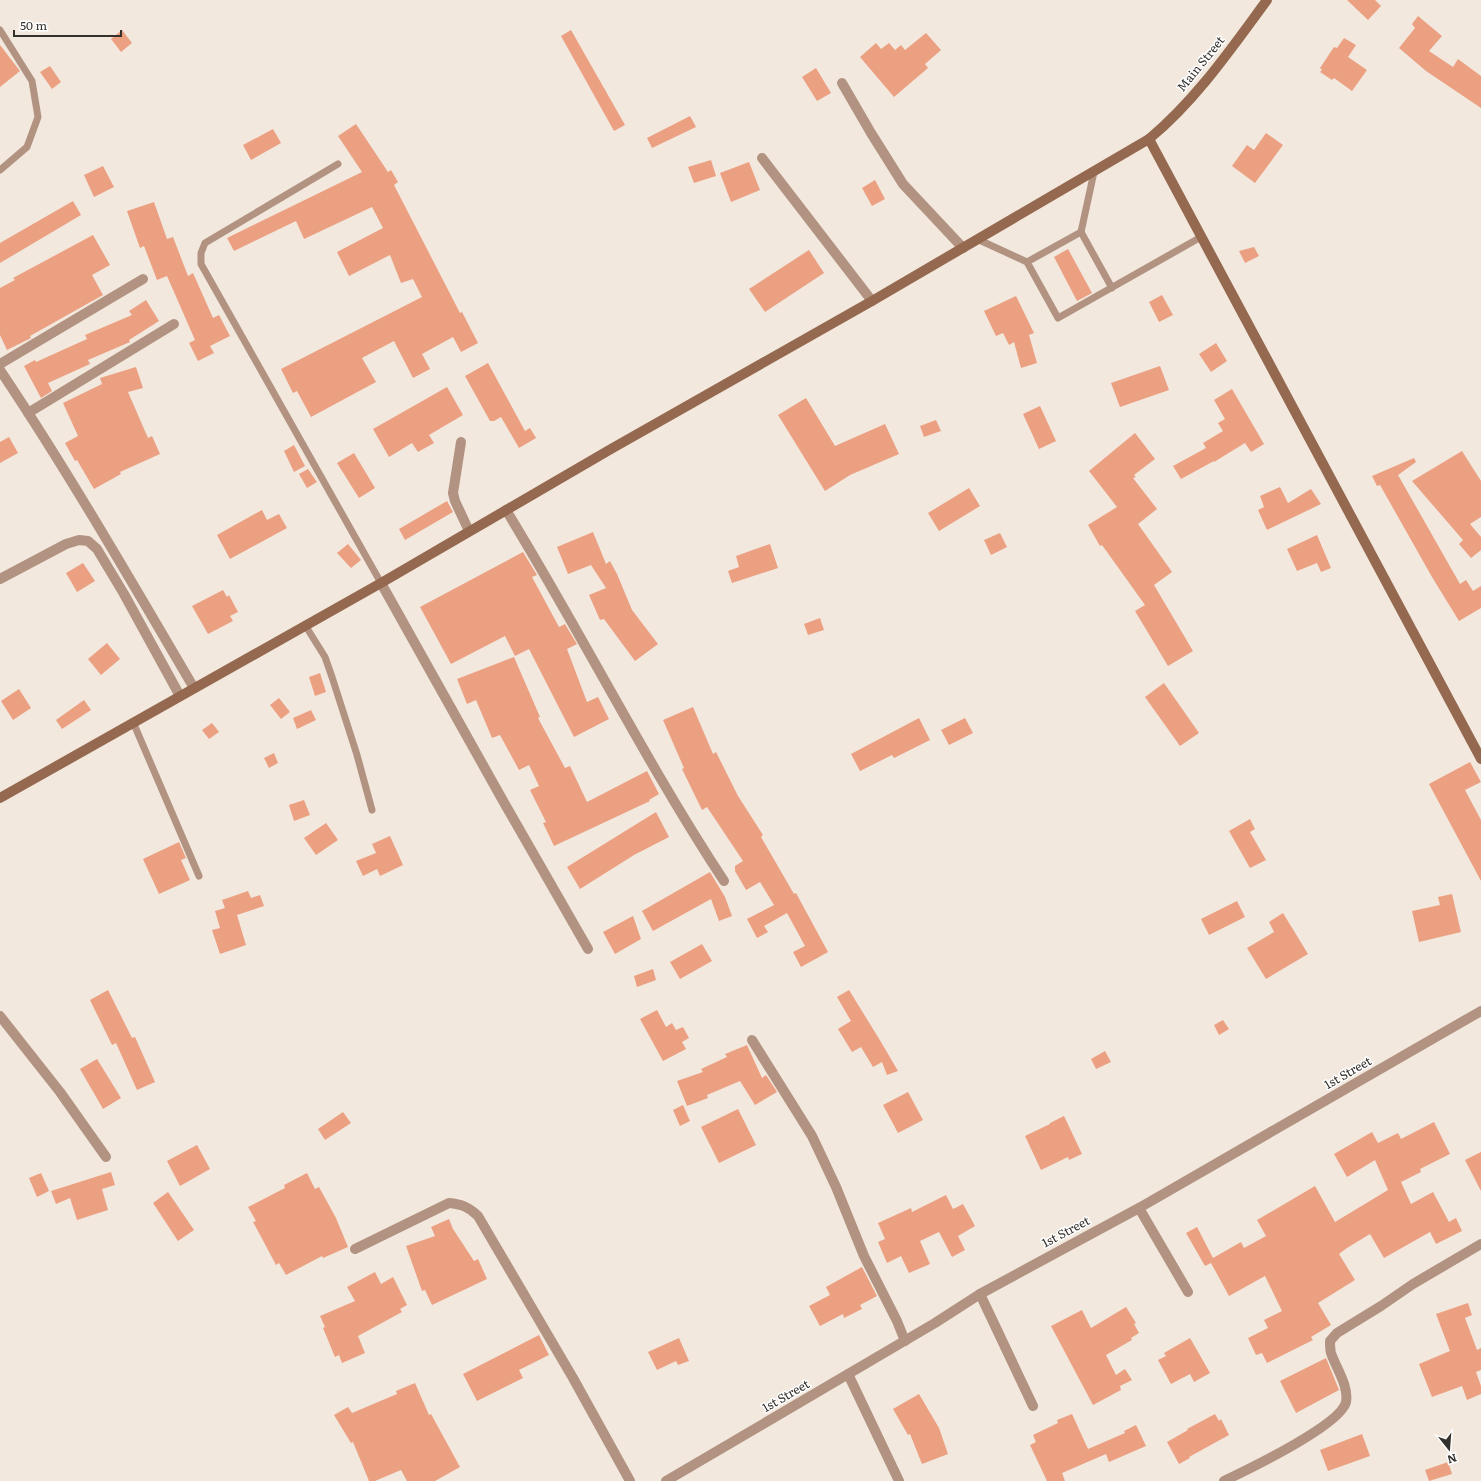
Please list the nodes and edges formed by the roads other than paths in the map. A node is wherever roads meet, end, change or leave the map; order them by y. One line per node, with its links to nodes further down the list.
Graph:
1 (1267, 0): 4 (main road, Main Street)
2 (0, 30): 7 (lane)
3 (842, 83): 12 (street)
4 (1149, 139): 8 (main road, Main Street); 10 (main road)
5 (762, 158): 16 (street)
6 (338, 164): 25 (lane)
7 (0, 170)
8 (1094, 172): 9 (lane); 11 (main road, Main Street)
9 (1081, 232): 13 (lane); 15 (lane)
10 (1202, 237): 15 (lane); 30 (main road)
11 (977, 240): 12 (main road, Main Street); 13 (lane)
12 (963, 248): 16 (main road, Main Street)
13 (1027, 262): 15 (lane)
14 (143, 279): 18 (street)
15 (1112, 288)
16 (872, 301): 22 (main road, Main Street)
17 (174, 324): 20 (street)
18 (0, 364)
19 (0, 370): 20 (street)
20 (28, 413): 27 (street)
21 (461, 442): 23 (street)
22 (506, 510): 23 (main road, Main Street); 34 (street)
23 (469, 531): 25 (main road, Main Street)
24 (0, 580): 28 (street)
25 (381, 582): 26 (main road, Main Street); 35 (street)
26 (305, 625): 27 (main road, Main Street); 32 (lane)
27 (194, 688): 28 (main road, Main Street)
28 (180, 696): 29 (main road, Main Street)
29 (133, 722): 31 (main road, Main Street); 33 (lane)
30 (1481, 759)
31 (0, 798)
32 (372, 810)
33 (199, 876)
34 (724, 881)
35 (588, 948)
36 (1481, 1011): 40 (street, 1st Street)
37 (0, 1016): 39 (street)
38 (752, 1040): 45 (street)
39 (106, 1157)
40 (1139, 1208): 43 (street); 44 (street, 1st Street)
41 (1481, 1244): 51 (street)
42 (355, 1250): 48 (street)
43 (1188, 1292)
44 (980, 1294): 45 (street, 1st Street); 47 (street)
45 (905, 1341): 46 (street, 1st Street)
46 (848, 1374): 49 (street, 1st Street); 50 (street)
47 (1033, 1406)
48 (630, 1481)
49 (666, 1481)
50 (899, 1481)
51 (1224, 1481)

